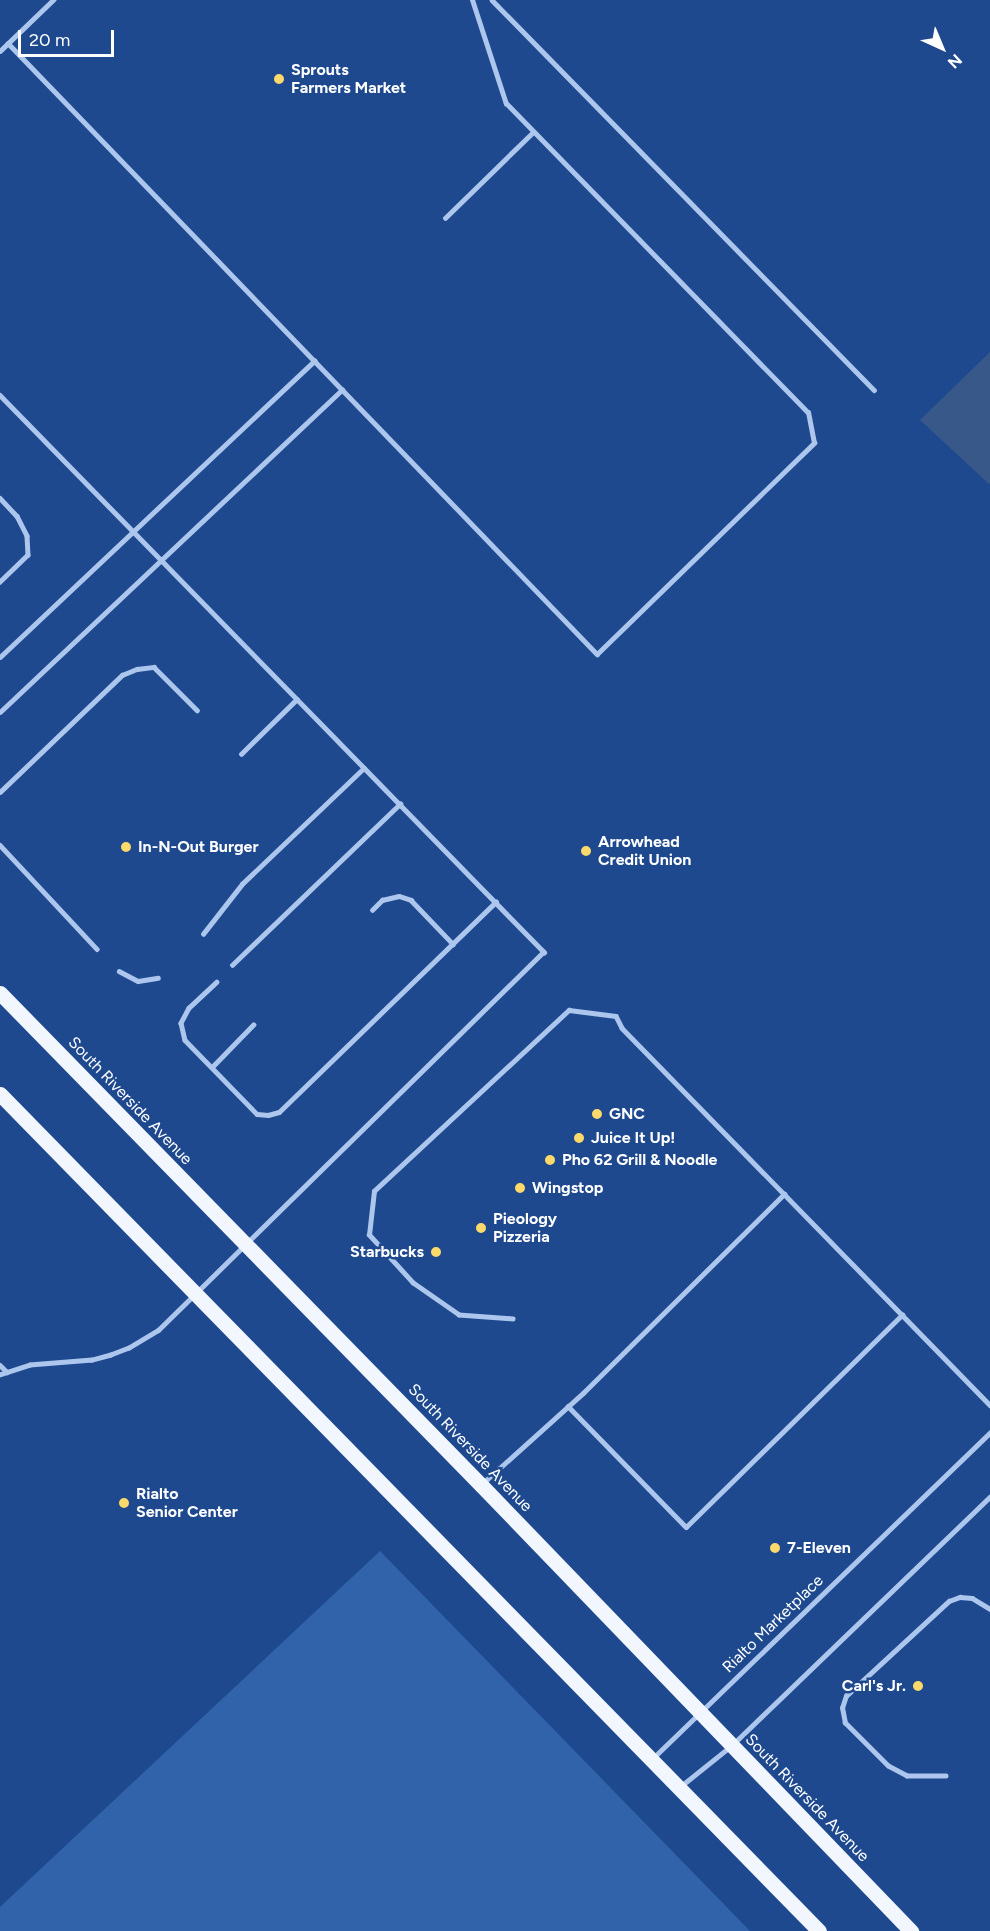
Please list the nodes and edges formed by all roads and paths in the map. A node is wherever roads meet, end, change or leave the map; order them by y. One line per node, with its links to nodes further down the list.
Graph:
1 (53, 0): 4 (lane)
2 (472, 0): 6 (lane)
3 (492, 0): 10 (lane)
4 (8, 44): 5 (lane); 8 (lane)
5 (0, 51)
6 (533, 132): 7 (lane); 9 (lane)
7 (445, 218)
8 (314, 361): 9 (lane); 13 (lane)
9 (342, 390): 14 (lane)
10 (874, 390)
11 (0, 395): 13 (lane)
12 (0, 498): 15 (lane)
13 (133, 531): 14 (lane); 16 (lane)
14 (162, 561): 17 (lane); 19 (lane)
15 (0, 582)
16 (0, 657)
17 (297, 699): 20 (lane); 21 (lane)
18 (197, 710): 22 (lane)
19 (0, 712)
20 (241, 754)
21 (364, 768): 23 (lane); 27 (lane)
22 (0, 792)
23 (400, 804): 25 (lane); 30 (lane)
24 (0, 845): 29 (lane)
25 (496, 902): 28 (lane); 39 (lane)
26 (372, 910): 28 (lane)
27 (203, 934)
28 (453, 944): 36 (lane)
29 (97, 949)
30 (232, 965)
31 (119, 971): 32 (lane)
32 (158, 978)
33 (217, 982): 36 (lane)
34 (0, 993): 39 (main road, South Riverside Avenue)
35 (253, 1025): 36 (lane)
36 (212, 1067)
37 (0, 1094): 40 (main road)
38 (784, 1194): 41 (lane); 42 (lane); 46 (lane)
39 (244, 1244): 40 (lane); 49 (main road, South Riverside Avenue)
40 (195, 1295): 44 (lane); 54 (main road)
41 (902, 1315): 46 (lane); 47 (lane)
42 (513, 1319)
43 (0, 1365): 44 (lane)
44 (7, 1372): 45 (lane)
45 (0, 1376)
46 (568, 1406): 49 (lane)
47 (990, 1406)
48 (990, 1432): 52 (lane, Rialto Marketplace)
49 (481, 1485): 52 (main road, South Riverside Avenue)
50 (990, 1497): 53 (lane)
51 (990, 1609): 55 (lane)
52 (699, 1713): 53 (main road, South Riverside Avenue); 54 (lane, Rialto Marketplace)
53 (731, 1746): 56 (lane); 58 (main road, South Riverside Avenue)
54 (652, 1759): 56 (main road)
55 (946, 1776)
56 (679, 1787): 57 (main road)
57 (819, 1931)
58 (911, 1931)

